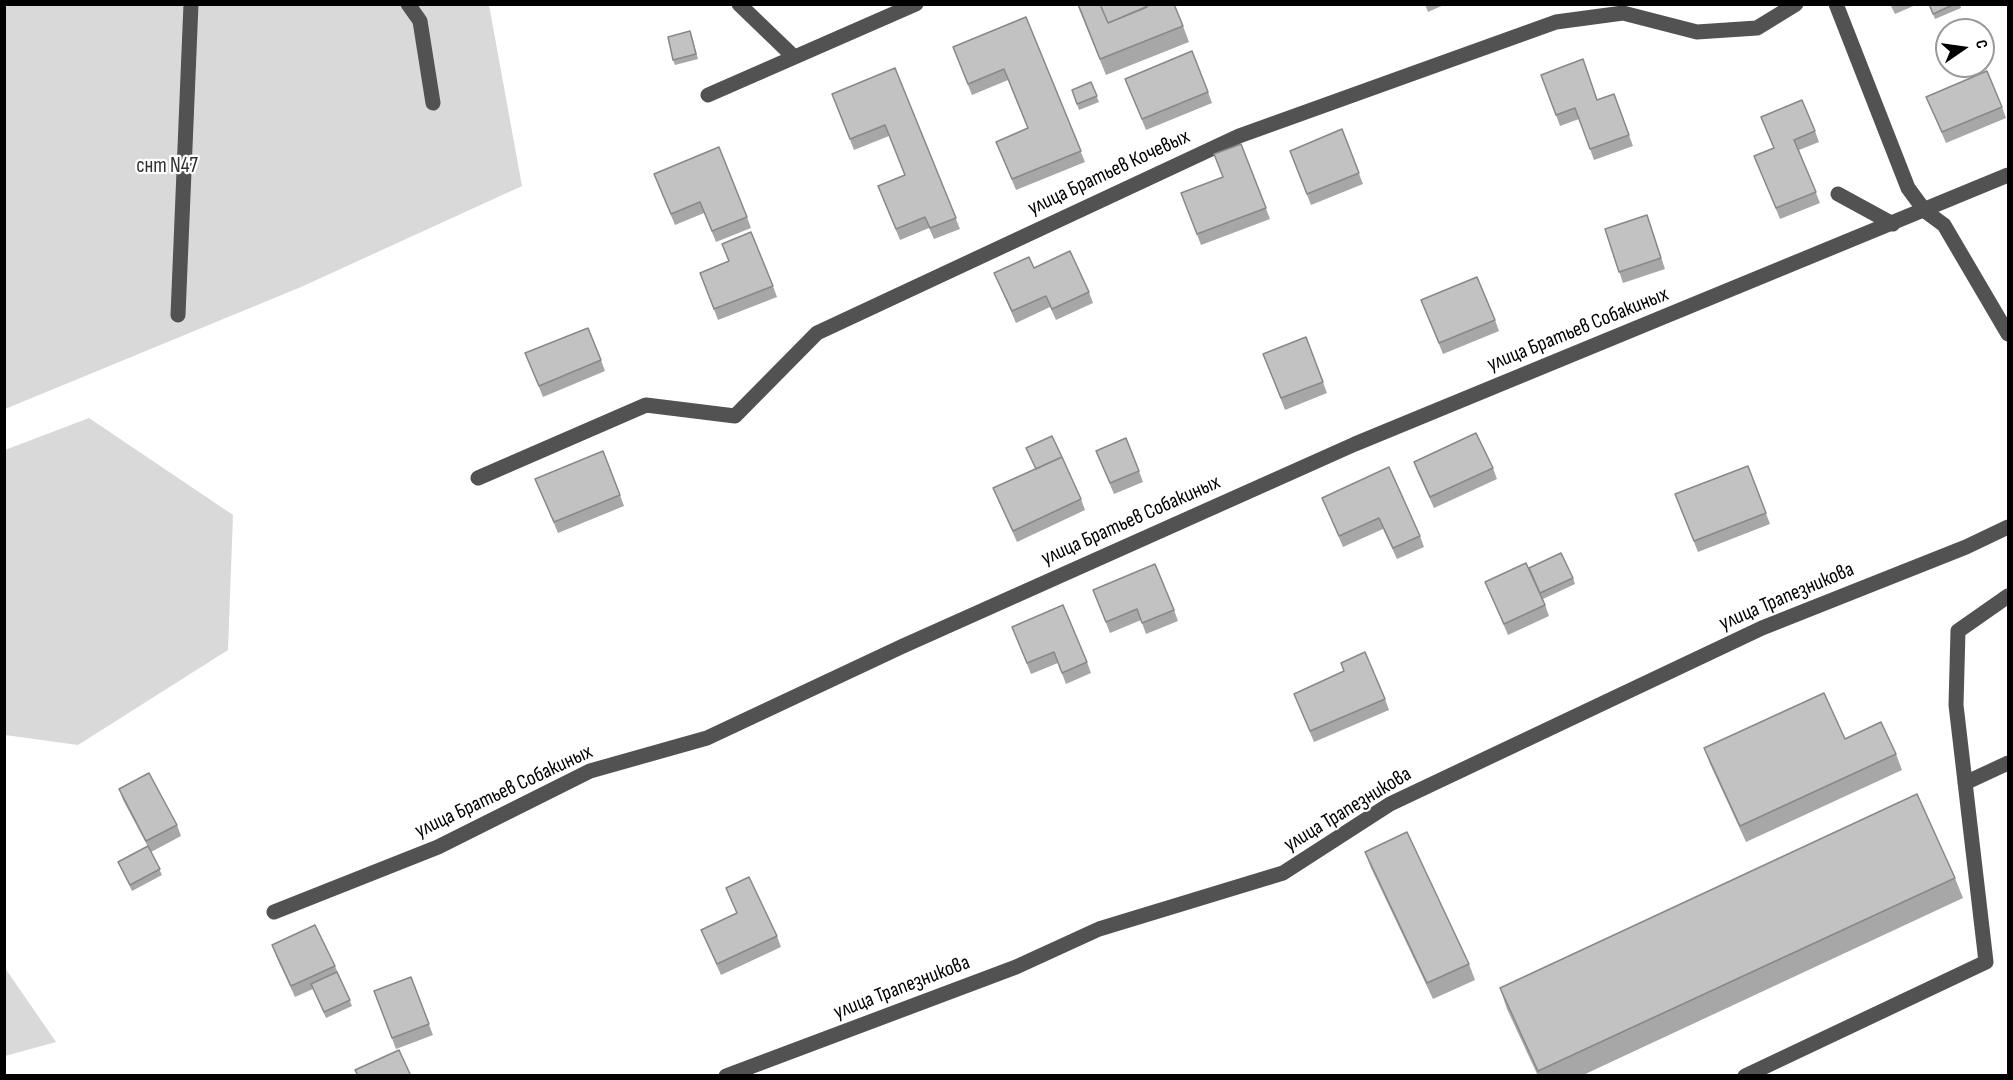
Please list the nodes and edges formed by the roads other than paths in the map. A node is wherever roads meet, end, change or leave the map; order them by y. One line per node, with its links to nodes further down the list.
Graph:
1 (190, 4): 14 (street)
2 (408, 4): 9 (street)
3 (739, 4): 7 (street)
4 (915, 4): 7 (street)
5 (1797, 4): 16 (street, улица Братьев Кочевых)
6 (1836, 4): 12 (street)
7 (794, 57): 8 (street)
8 (708, 95)
9 (433, 103)
10 (2008, 176): 12 (street, улица Братьев Собакиных)
11 (1838, 194): 13 (street)
12 (1924, 211): 13 (street, улица Братьев Собакиных); 15 (street)
13 (1893, 224): 21 (street, улица Братьев Собакиных)
14 (178, 315)
15 (2008, 334)
16 (478, 478)
17 (2008, 527): 22 (street, улица Трапезникова)
18 (2008, 596): 20 (street)
19 (2008, 763): 20 (street)
20 (1965, 783): 23 (street)
21 (274, 912)
22 (726, 1076)
23 (1745, 1076)

